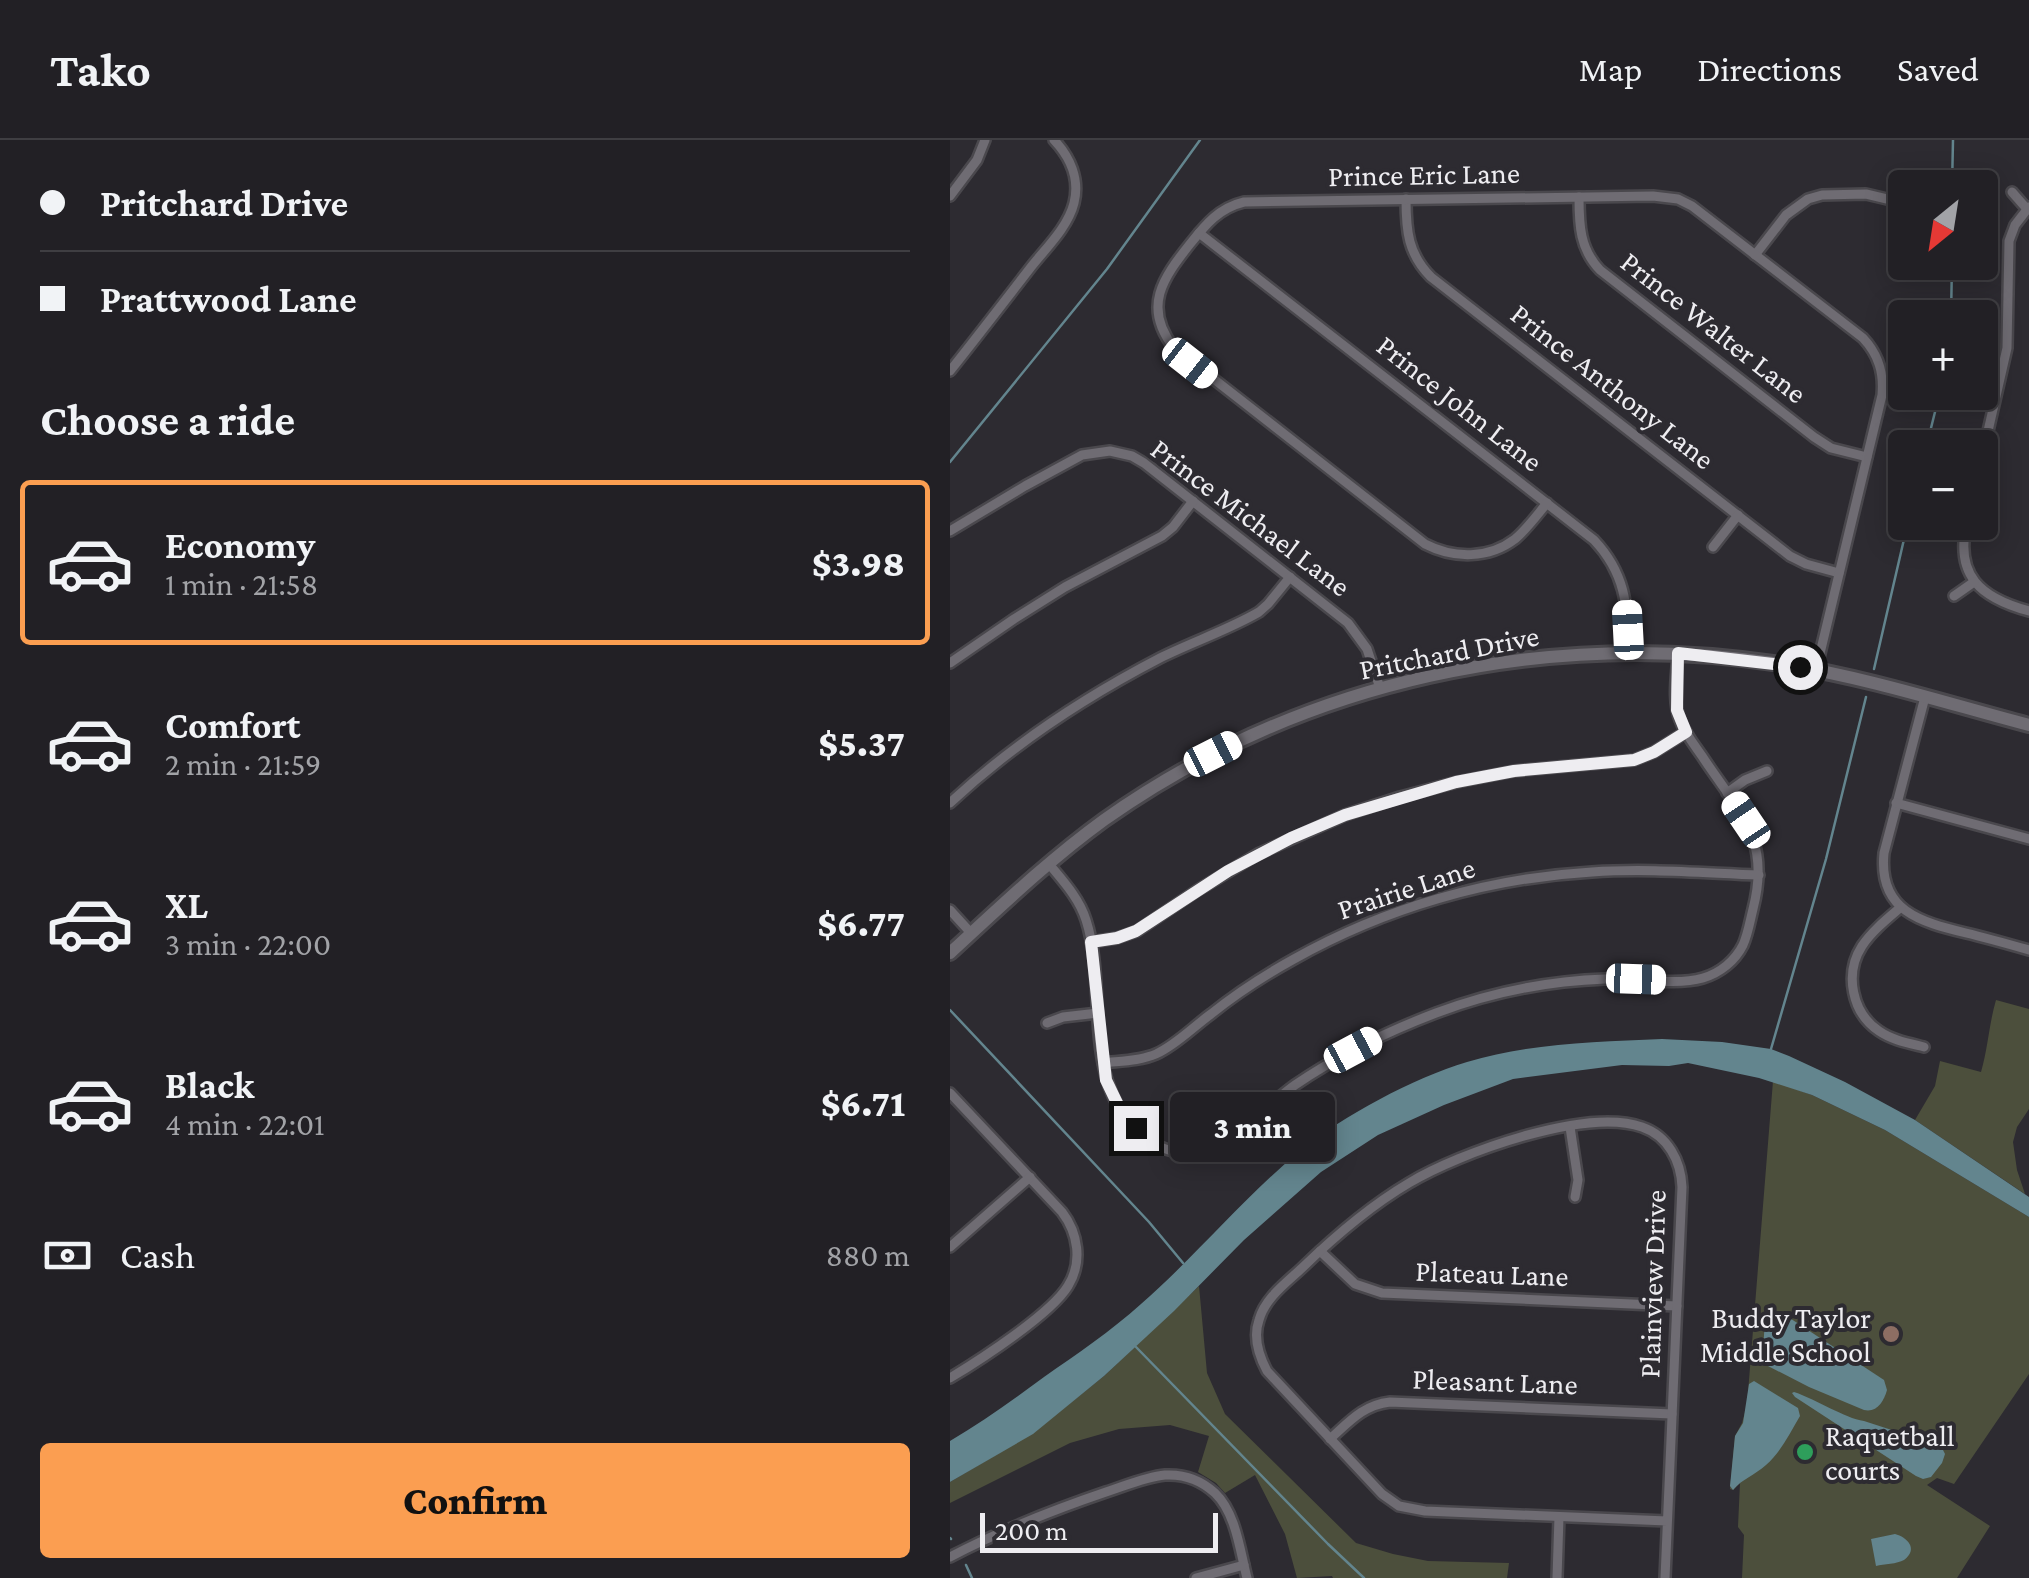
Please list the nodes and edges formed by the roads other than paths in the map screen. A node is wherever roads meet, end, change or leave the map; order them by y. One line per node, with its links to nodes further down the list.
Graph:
1 (985, 140): 4 (street)
2 (1054, 140): 11 (street)
3 (2012, 192): 8 (street)
4 (950, 196)
5 (1579, 197): 7 (street, Prince Eric Lane); 10 (street, Prince Eric Lane); 13 (street, Prince Walter Lane)
6 (1886, 199): 10 (street)
7 (1406, 200): 9 (street, Prince Eric Lane); 16 (street, Prince Anthony Lane)
8 (2028, 208): 12 (street)
9 (1199, 232): 15 (street, Prince John Lane); 15 (street, Prince Eric Lane)
10 (1755, 254): 13 (street, Prince Eric Lane)
11 (950, 371)
12 (1989, 430)
13 (1867, 458): 20 (street, Prince Eric Lane)
14 (1193, 502): 17 (street, Prince Michael Lane); 21 (street, Prince Michael Lane); 27 (street)
15 (1547, 503): 25 (street, Prince John Lane)
16 (1738, 515): 19 (street); 20 (street, Prince Anthony Lane)
17 (950, 531)
18 (1964, 540): 22 (street)
19 (1714, 547)
20 (1839, 572): 28 (street, Prince Eric Lane)
21 (1290, 577): 29 (street, Prince Michael Lane); 35 (street)
22 (1974, 582): 23 (street); 24 (street)
23 (1954, 596)
24 (2029, 611)
25 (1628, 652): 26 (street, Pritchard Drive); 29 (street, Pritchard Drive)
26 (1678, 653): 28 (street, Pritchard Drive); 32 (street)
27 (950, 663)
28 (1816, 670): 30 (street, Pritchard Drive)
29 (1380, 688): 38 (street, Pritchard Drive)
30 (1924, 697): 31 (street, Pritchard Drive); 36 (street)
31 (2029, 725)
32 (1686, 732): 34 (street); 43 (street)
33 (1768, 771): 34 (street)
34 (1727, 793): 39 (street)
35 (950, 803)
36 (1896, 803): 37 (street); 40 (street)
37 (2029, 839)
38 (1048, 864): 42 (street, Pritchard Drive); 43 (street)
39 (1759, 874): 49 (street, Prairie Lane); 49 (street)
40 (1901, 907): 44 (street); 48 (street)
41 (950, 910): 42 (street)
42 (972, 933): 45 (street, Pritchard Drive)
43 (1091, 942): 46 (street)
44 (2029, 950)
45 (950, 953)
46 (1098, 1013): 47 (street); 49 (street)
47 (1047, 1023)
48 (1924, 1047)
49 (1103, 1064)
50 (952, 1099): 52 (street)
51 (1570, 1127): 53 (street); 55 (street, Plainview Drive); 56 (street, Plainview Drive)
52 (1030, 1177): 54 (street); 57 (street)
53 (1575, 1197)
54 (950, 1247)
55 (1320, 1250): 56 (street, Plateau Lane); 59 (street, Plainview Drive)
56 (1677, 1306): 58 (street, Plainview Drive)
57 (950, 1378)
58 (1672, 1414): 59 (street, Pleasant Lane); 61 (street, Plainview Drive)
59 (1330, 1440): 60 (street, Plainview Drive)
60 (1560, 1517): 61 (street, Plainview Drive); 66 (street)
61 (1667, 1521): 67 (street, Plainview Drive)
62 (950, 1556): 63 (street)
63 (1244, 1564): 64 (street); 65 (street)
64 (1196, 1578)
65 (1247, 1578)
66 (1557, 1578)
67 (1665, 1578)

